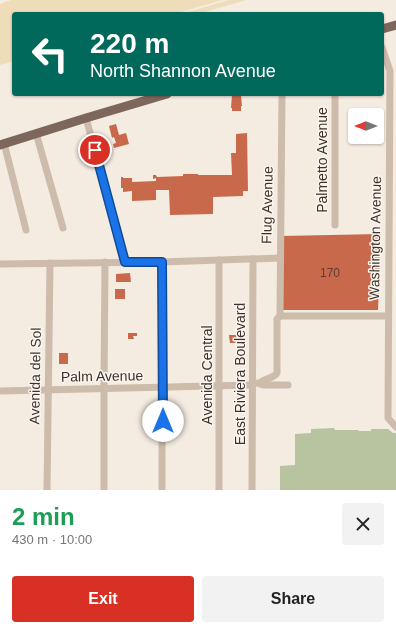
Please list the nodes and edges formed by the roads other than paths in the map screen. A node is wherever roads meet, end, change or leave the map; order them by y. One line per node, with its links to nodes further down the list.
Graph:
1 (396, 25): 2 (main road)
2 (384, 28)
3 (384, 53): 13 (street, Washington Avenue)
4 (161, 96): 7 (main road)
5 (282, 96): 14 (street, Flug Avenue)
6 (335, 96): 10 (street, Palmetto Avenue)
7 (86, 118): 8 (main road); 18 (street)
8 (36, 133): 9 (main road); 11 (street)
9 (2, 144): 12 (street)
10 (335, 225)
11 (63, 228)
12 (26, 230)
13 (392, 236): 23 (street, Washington Avenue)
14 (280, 258): 15 (street); 22 (street, Flug Avenue)
15 (253, 259): 16 (street); 24 (street, East Riviera Boulevard)
16 (219, 260): 19 (street); 26 (street, Avenida Central)
17 (105, 262): 18 (street); 20 (street); 28 (street)
18 (125, 262): 19 (street)
19 (162, 262): 27 (street)
20 (50, 263): 21 (street); 29 (street, Avenida del Sol)
21 (0, 264)
22 (280, 316): 23 (street); 24 (street, Flug Avenue)
23 (388, 316): 31 (street, Washington Avenue)
24 (255, 384): 25 (street, Palm Avenue); 26 (street, Palm Avenue); 36 (street, East Riviera Boulevard)
25 (288, 385)
26 (220, 386): 27 (street, Palm Avenue); 35 (street, Avenida Central)
27 (163, 387): 28 (street, Palm Avenue); 34 (street)
28 (104, 389): 29 (street, Palm Avenue); 33 (street)
29 (48, 390): 30 (street, Palm Avenue); 32 (street, Avenida del Sol)
30 (0, 391)
31 (396, 427)
32 (47, 490)
33 (104, 490)
34 (162, 490)
35 (219, 490)
36 (252, 490)

